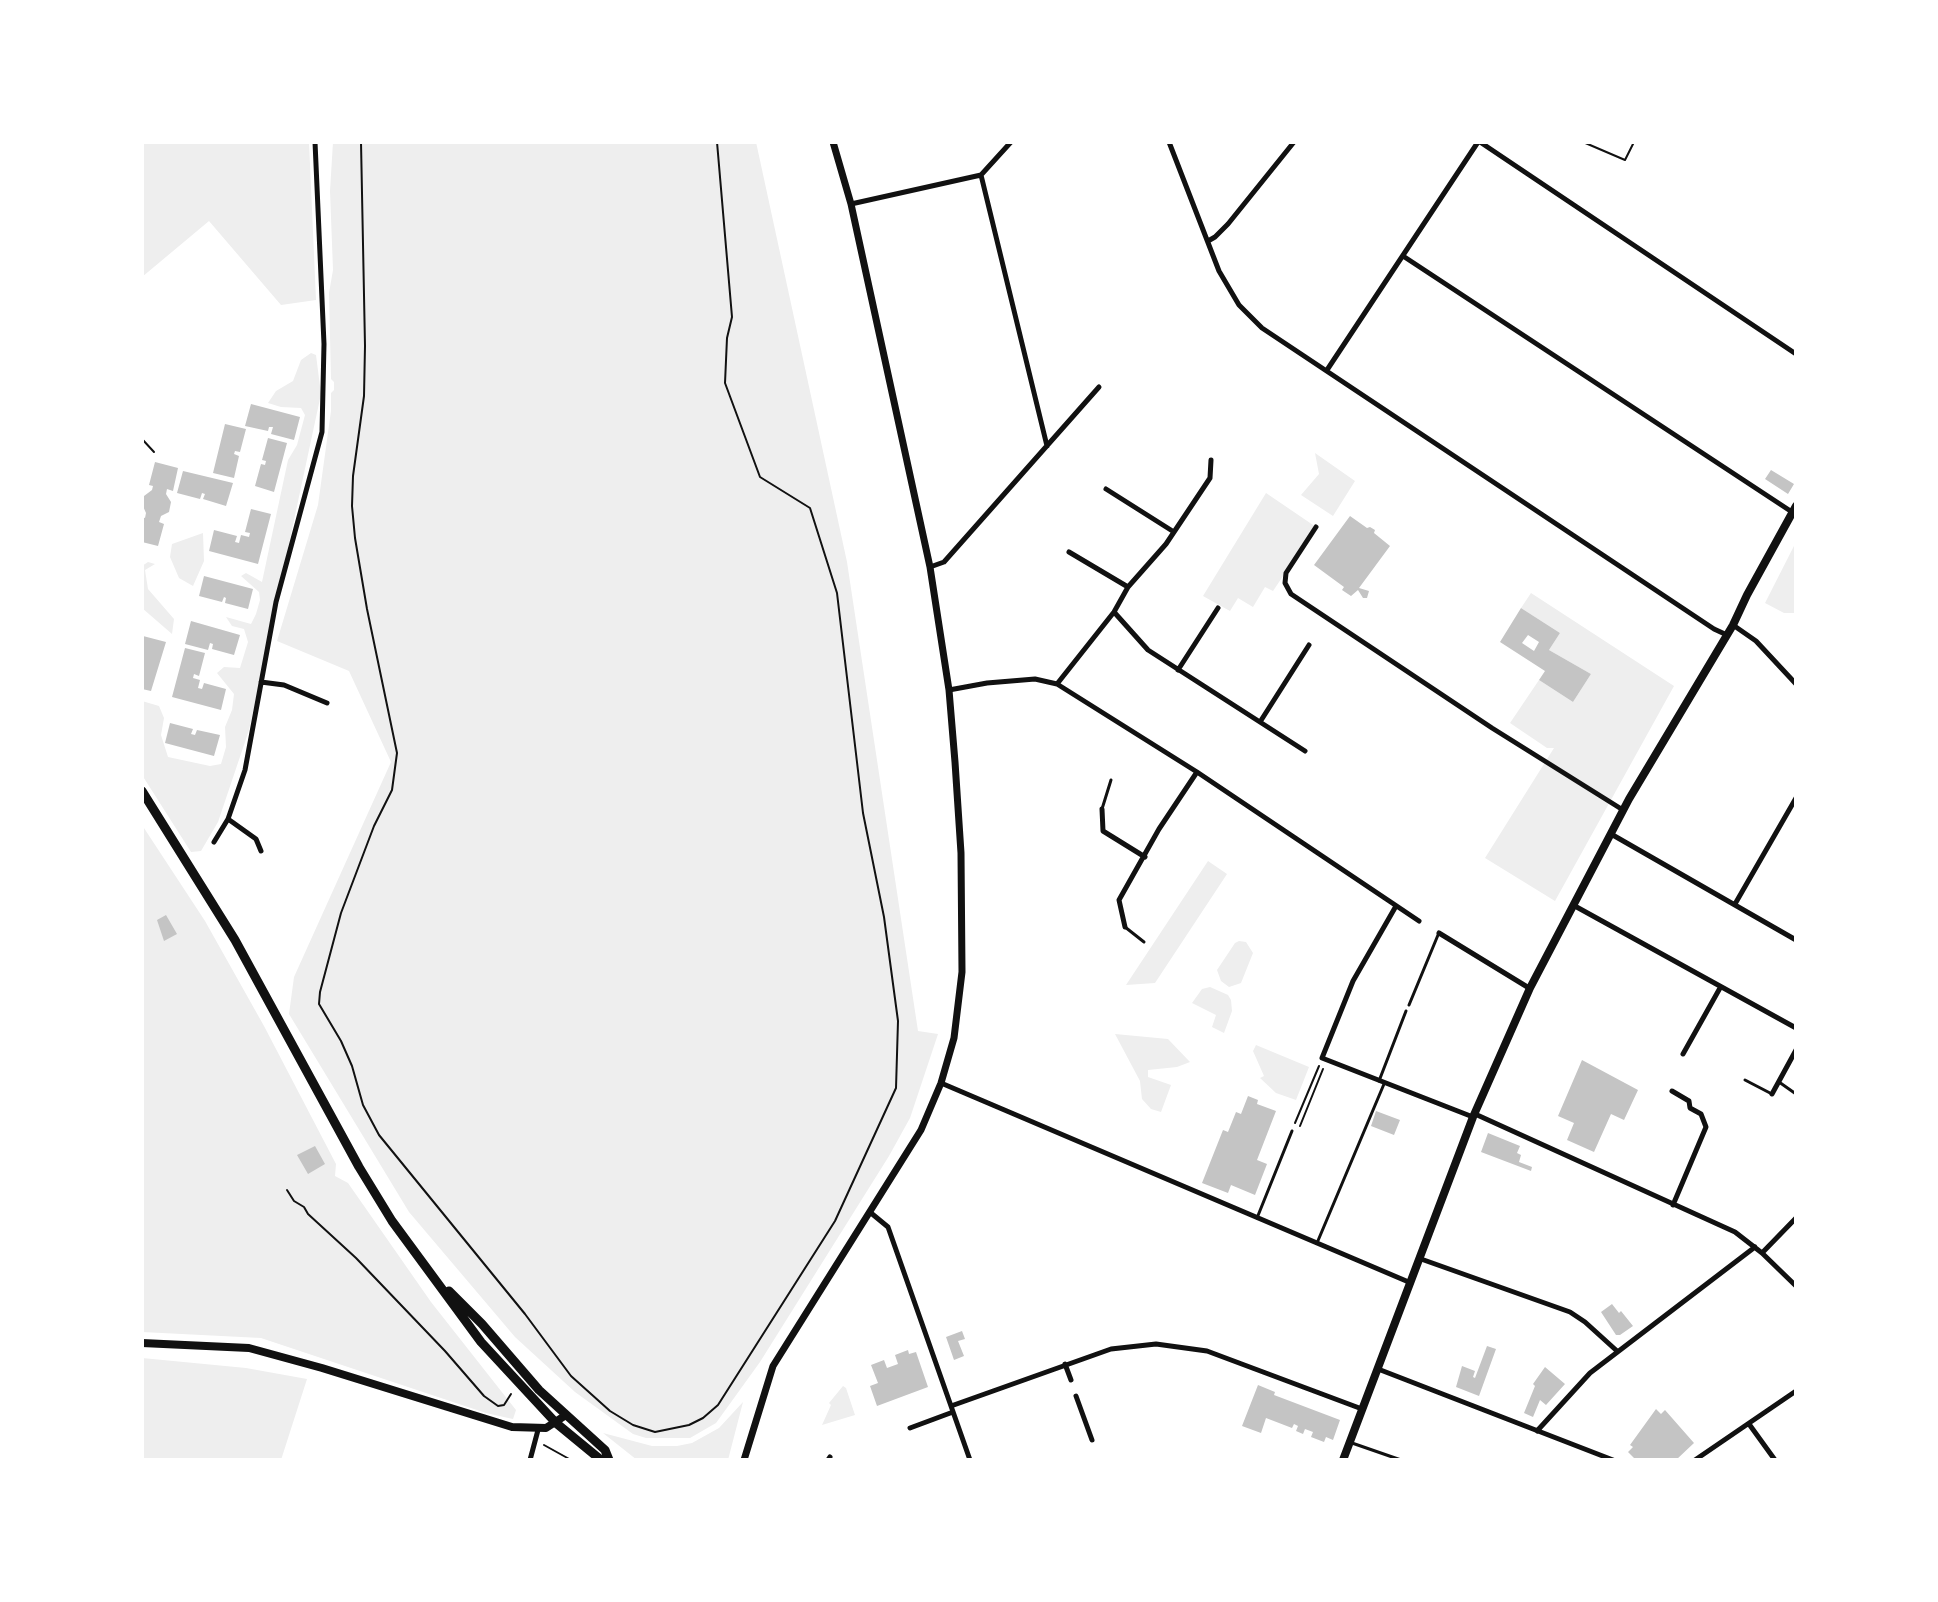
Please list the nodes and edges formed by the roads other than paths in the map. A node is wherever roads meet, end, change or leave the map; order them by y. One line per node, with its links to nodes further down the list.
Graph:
1 (315, 142): 29 (street)
2 (833, 142): 8 (street)
3 (1011, 142): 7 (street)
4 (1169, 142): 9 (street)
5 (1294, 142): 9 (street)
6 (1483, 143): 10 (street); 11 (street)
7 (981, 175): 8 (street); 14 (street)
8 (851, 204): 21 (street)
9 (1208, 241): 12 (street)
10 (1403, 256): 12 (street); 17 (street)
11 (1796, 354)
12 (1327, 370): 26 (street)
13 (1099, 387): 14 (street)
14 (1047, 446): 21 (street)
15 (1211, 460): 19 (street)
16 (1106, 489): 19 (street)
17 (1794, 510): 25 (main road)
18 (1316, 527): 41 (street)
19 (1174, 532): 22 (street)
20 (1069, 552): 22 (street)
21 (930, 567): 32 (street)
22 (1128, 587): 24 (street)
23 (1218, 608): 28 (street)
24 (1114, 612): 28 (street); 30 (street)
25 (1733, 625): 26 (main road); 31 (street)
26 (1728, 635): 41 (main road)
27 (1309, 645): 34 (street)
28 (1178, 670): 34 (street)
29 (261, 682): 33 (street); 42 (street)
30 (1057, 684): 32 (street); 36 (street)
31 (1796, 684)
32 (949, 690): 65 (street)
33 (327, 703)
34 (1260, 722): 35 (street)
35 (1305, 751)
36 (1197, 772): 46 (street); 49 (street)
37 (1111, 780): 40 (lane)
38 (142, 791): 79 (main road)
39 (1796, 798): 48 (street)
40 (1102, 809): 46 (street)
41 (1623, 810): 43 (main road)
42 (228, 819): 44 (street); 45 (street)
43 (1611, 834): 47 (main road); 48 (street)
44 (214, 842)
45 (261, 851)
46 (1145, 857): 51 (street)
47 (1573, 904): 55 (main road); 56 (street)
48 (1735, 904): 53 (street)
49 (1396, 906): 50 (street); 63 (street)
50 (1419, 921)
51 (1125, 927): 54 (lane)
52 (1439, 933): 55 (street); 57 (lane)
53 (1796, 940)
54 (1144, 942)
55 (1530, 988): 69 (main road)
56 (1720, 988): 59 (street); 61 (street)
57 (1409, 1005)
58 (1406, 1011): 63 (lane)
59 (1796, 1028)
60 (1796, 1050): 64 (street)
61 (1683, 1054)
62 (1745, 1080): 67 (lane)
63 (1382, 1082): 69 (street); 75 (lane)
64 (1779, 1082): 67 (street); 68 (lane)
65 (941, 1083): 72 (street); 73 (street)
66 (1672, 1091): 71 (street)
67 (1772, 1094)
68 (1796, 1094)
69 (1474, 1116): 71 (street); 78 (main road)
70 (1292, 1131): 73 (lane)
71 (1673, 1205): 76 (street)
72 (871, 1213): 89 (street); 102 (street)
73 (1257, 1218): 75 (street)
74 (1796, 1218): 77 (street)
75 (1317, 1243): 80 (street)
76 (1755, 1247): 77 (street); 83 (street)
77 (1762, 1253): 81 (street)
78 (1421, 1259): 80 (main road); 83 (street)
79 (429, 1272): 91 (main road); 92 (main road)
80 (1411, 1283): 85 (main road)
81 (1796, 1286)
82 (142, 1343): 95 (main road)
83 (1617, 1351): 96 (street)
84 (1065, 1364): 86 (street); 89 (street); 90 (street)
85 (1378, 1369): 90 (main road); 96 (street)
86 (1071, 1380)
87 (1796, 1391): 93 (street)
88 (1076, 1396): 97 (street)
89 (952, 1409): 94 (street); 103 (street)
90 (1362, 1409): 98 (main road)
91 (566, 1415): 92 (main road); 101 (main road)
92 (556, 1423): 95 (main road); 100 (main road)
93 (1749, 1424): 107 (street); 108 (street)
94 (910, 1428)
95 (538, 1430): 99 (street)
96 (1537, 1431): 106 (street)
97 (1092, 1440)
98 (1350, 1442): 104 (main road); 105 (lane)
99 (530, 1460)
100 (601, 1460)
101 (609, 1460)
102 (744, 1460)
103 (970, 1460)
104 (1343, 1460)
105 (1401, 1460)
106 (1613, 1460)
107 (1695, 1460)
108 (1775, 1460)

